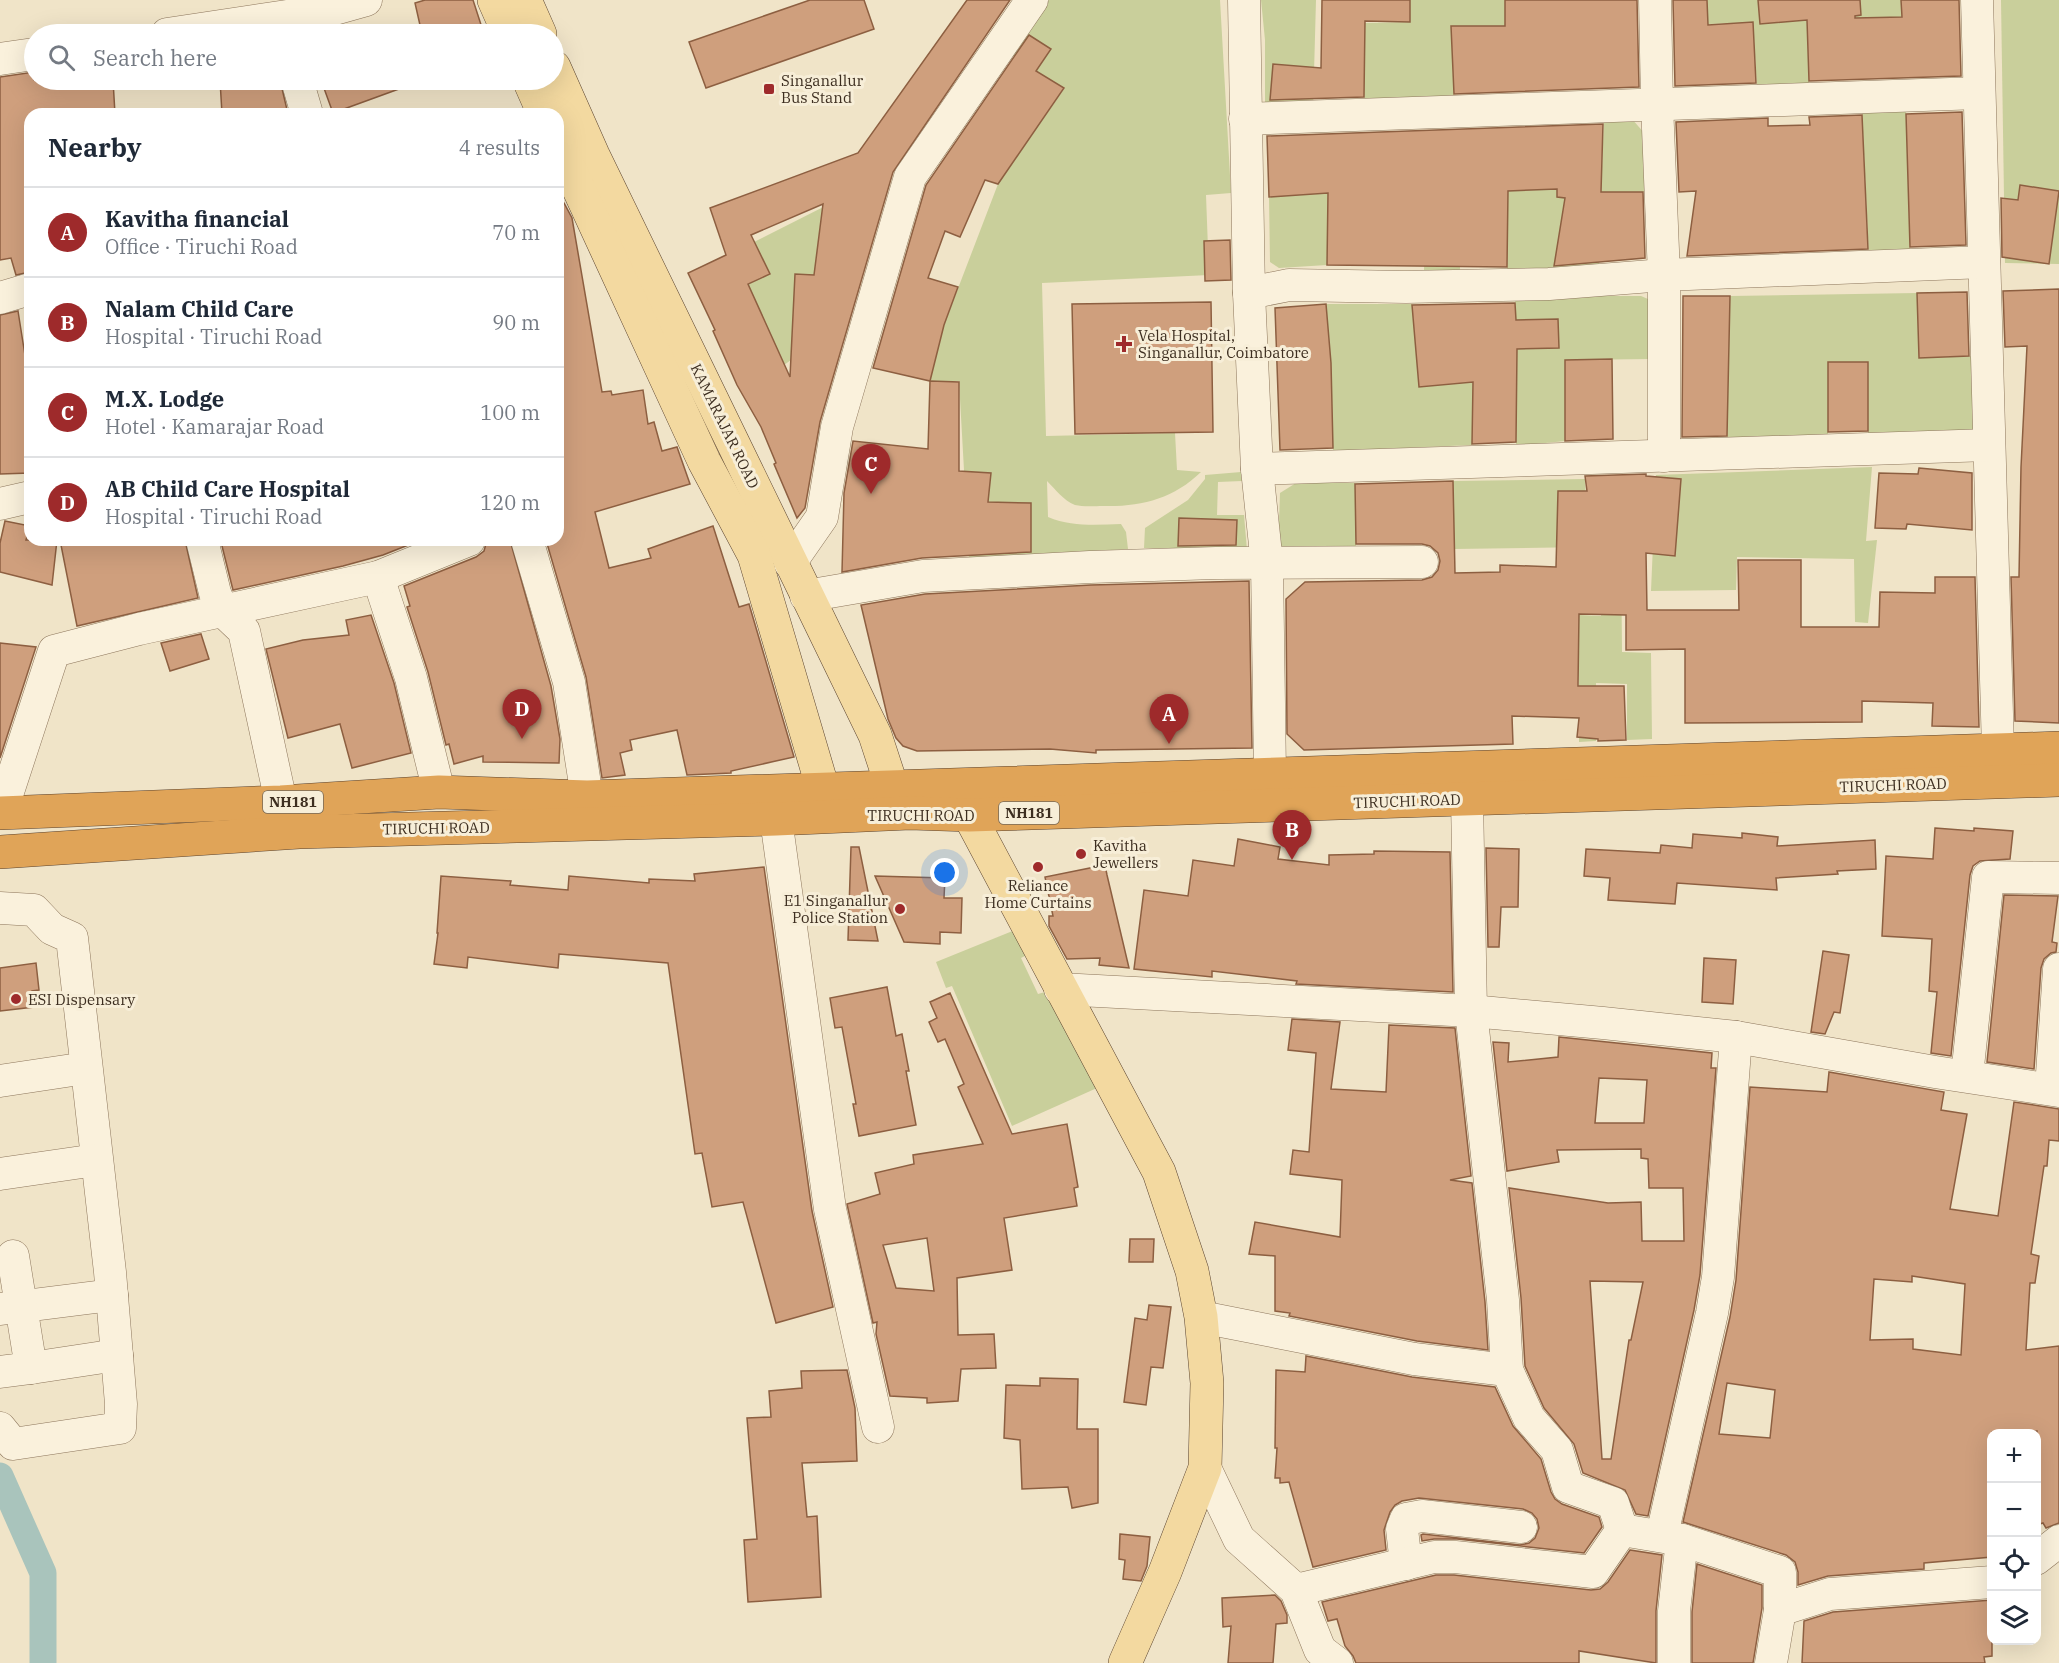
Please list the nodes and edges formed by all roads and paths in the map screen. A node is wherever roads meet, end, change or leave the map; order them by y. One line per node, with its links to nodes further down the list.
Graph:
1 (366, 0): 8 (street)
2 (494, 0): 9 (main road)
3 (525, 0): 10 (main road)
4 (1032, 0): 36 (street)
5 (1244, 0): 20 (street)
6 (1655, 0): 17 (street)
7 (1977, 0): 16 (street)
8 (285, 24)
9 (505, 24)
10 (536, 24)
11 (24, 55): 12 (street)
12 (0, 59)
13 (300, 90): 18 (street)
14 (533, 90): 19 (main road)
15 (564, 90): 36 (main road, KAMARAJAR ROAD)
16 (1979, 93): 17 (street); 22 (street)
17 (1657, 104): 20 (street); 23 (street)
18 (304, 108)
19 (541, 108)
20 (1245, 119): 25 (street)
21 (564, 157): 48 (main road)
22 (1984, 262): 23 (street); 27 (street)
23 (1664, 275): 25 (street); 28 (street)
24 (24, 292): 26 (street)
25 (1249, 292): 29 (street)
26 (0, 298)
27 (1989, 445): 28 (street); 42 (street)
28 (1664, 456): 29 (street)
29 (1257, 469): 37 (street)
30 (24, 498): 31 (street)
31 (0, 504)
32 (203, 546): 40 (street)
33 (454, 546): 38 (street)
34 (529, 546): 50 (street)
35 (1422, 562): 37 (street)
36 (790, 563): 39 (main road, KAMARAJAR ROAD)
37 (1267, 564): 39 (street); 43 (street)
38 (378, 577): 40 (street); 49 (street)
39 (806, 596): 47 (main road, KAMARAJAR ROAD)
40 (222, 610): 52 (street); 53 (street)
41 (2059, 748): 42 (highway, TIRUCHI ROAD / NH181)
42 (1998, 750): 44 (highway, TIRUCHI ROAD / NH181)
43 (1270, 774): 44 (highway, TIRUCHI ROAD / NH181); 46 (highway, TIRUCHI ROAD / NH181)
44 (1684, 776): 45 (highway, TIRUCHI ROAD / NH181); 51 (highway, TIRUCHI ROAD / NH181)
45 (2059, 780)
46 (949, 786): 47 (highway, NH181); 54 (main road)
47 (892, 787): 48 (highway, NH181)
48 (823, 789): 50 (highway, NH181)
49 (439, 792): 50 (highway, NH181); 52 (highway, NH181)
50 (586, 797)
51 (1467, 799): 54 (highway, TIRUCHI ROAD / NH181); 61 (street)
52 (281, 802): 53 (highway, NH181)
53 (1, 813)
54 (969, 815): 55 (highway, TIRUCHI ROAD / NH181); 60 (main road)
55 (776, 819): 56 (highway, TIRUCHI ROAD / NH181); 78 (street)
56 (0, 852)
57 (2059, 878): 64 (street)
58 (0, 908): 63 (street)
59 (2059, 969): 66 (street)
60 (1060, 989): 61 (street); 73 (main road)
61 (1471, 1011): 62 (street); 76 (street)
62 (1736, 1037): 64 (street); 83 (street)
63 (86, 1068): 65 (street); 67 (street)
64 (1967, 1076): 66 (street)
65 (0, 1081)
66 (2055, 1090)
67 (96, 1160): 69 (street); 71 (street)
68 (0, 1167): 69 (street)
69 (0, 1174)
70 (13, 1256): 72 (street)
71 (112, 1295): 72 (street); 74 (street)
72 (11, 1308): 75 (street)
73 (1201, 1317): 76 (street); 80 (main road)
74 (117, 1355): 75 (street); 79 (street)
75 (32, 1368): 77 (street)
76 (1507, 1370): 82 (street)
77 (0, 1372)
78 (878, 1427)
79 (0, 1428)
80 (1205, 1468): 88 (street); 90 (main road)
81 (1521, 1527): 86 (street)
82 (1622, 1530): 83 (street); 86 (street)
83 (1672, 1538): 89 (street); 92 (street)
84 (2059, 1541): 85 (street)
85 (2041, 1556)
86 (1406, 1564): 88 (street)
87 (1987, 1582): 89 (street)
88 (1296, 1590): 91 (street)
89 (1780, 1610): 93 (street)
90 (1125, 1663)
91 (1337, 1663)
92 (1674, 1663)
93 (1771, 1663)

